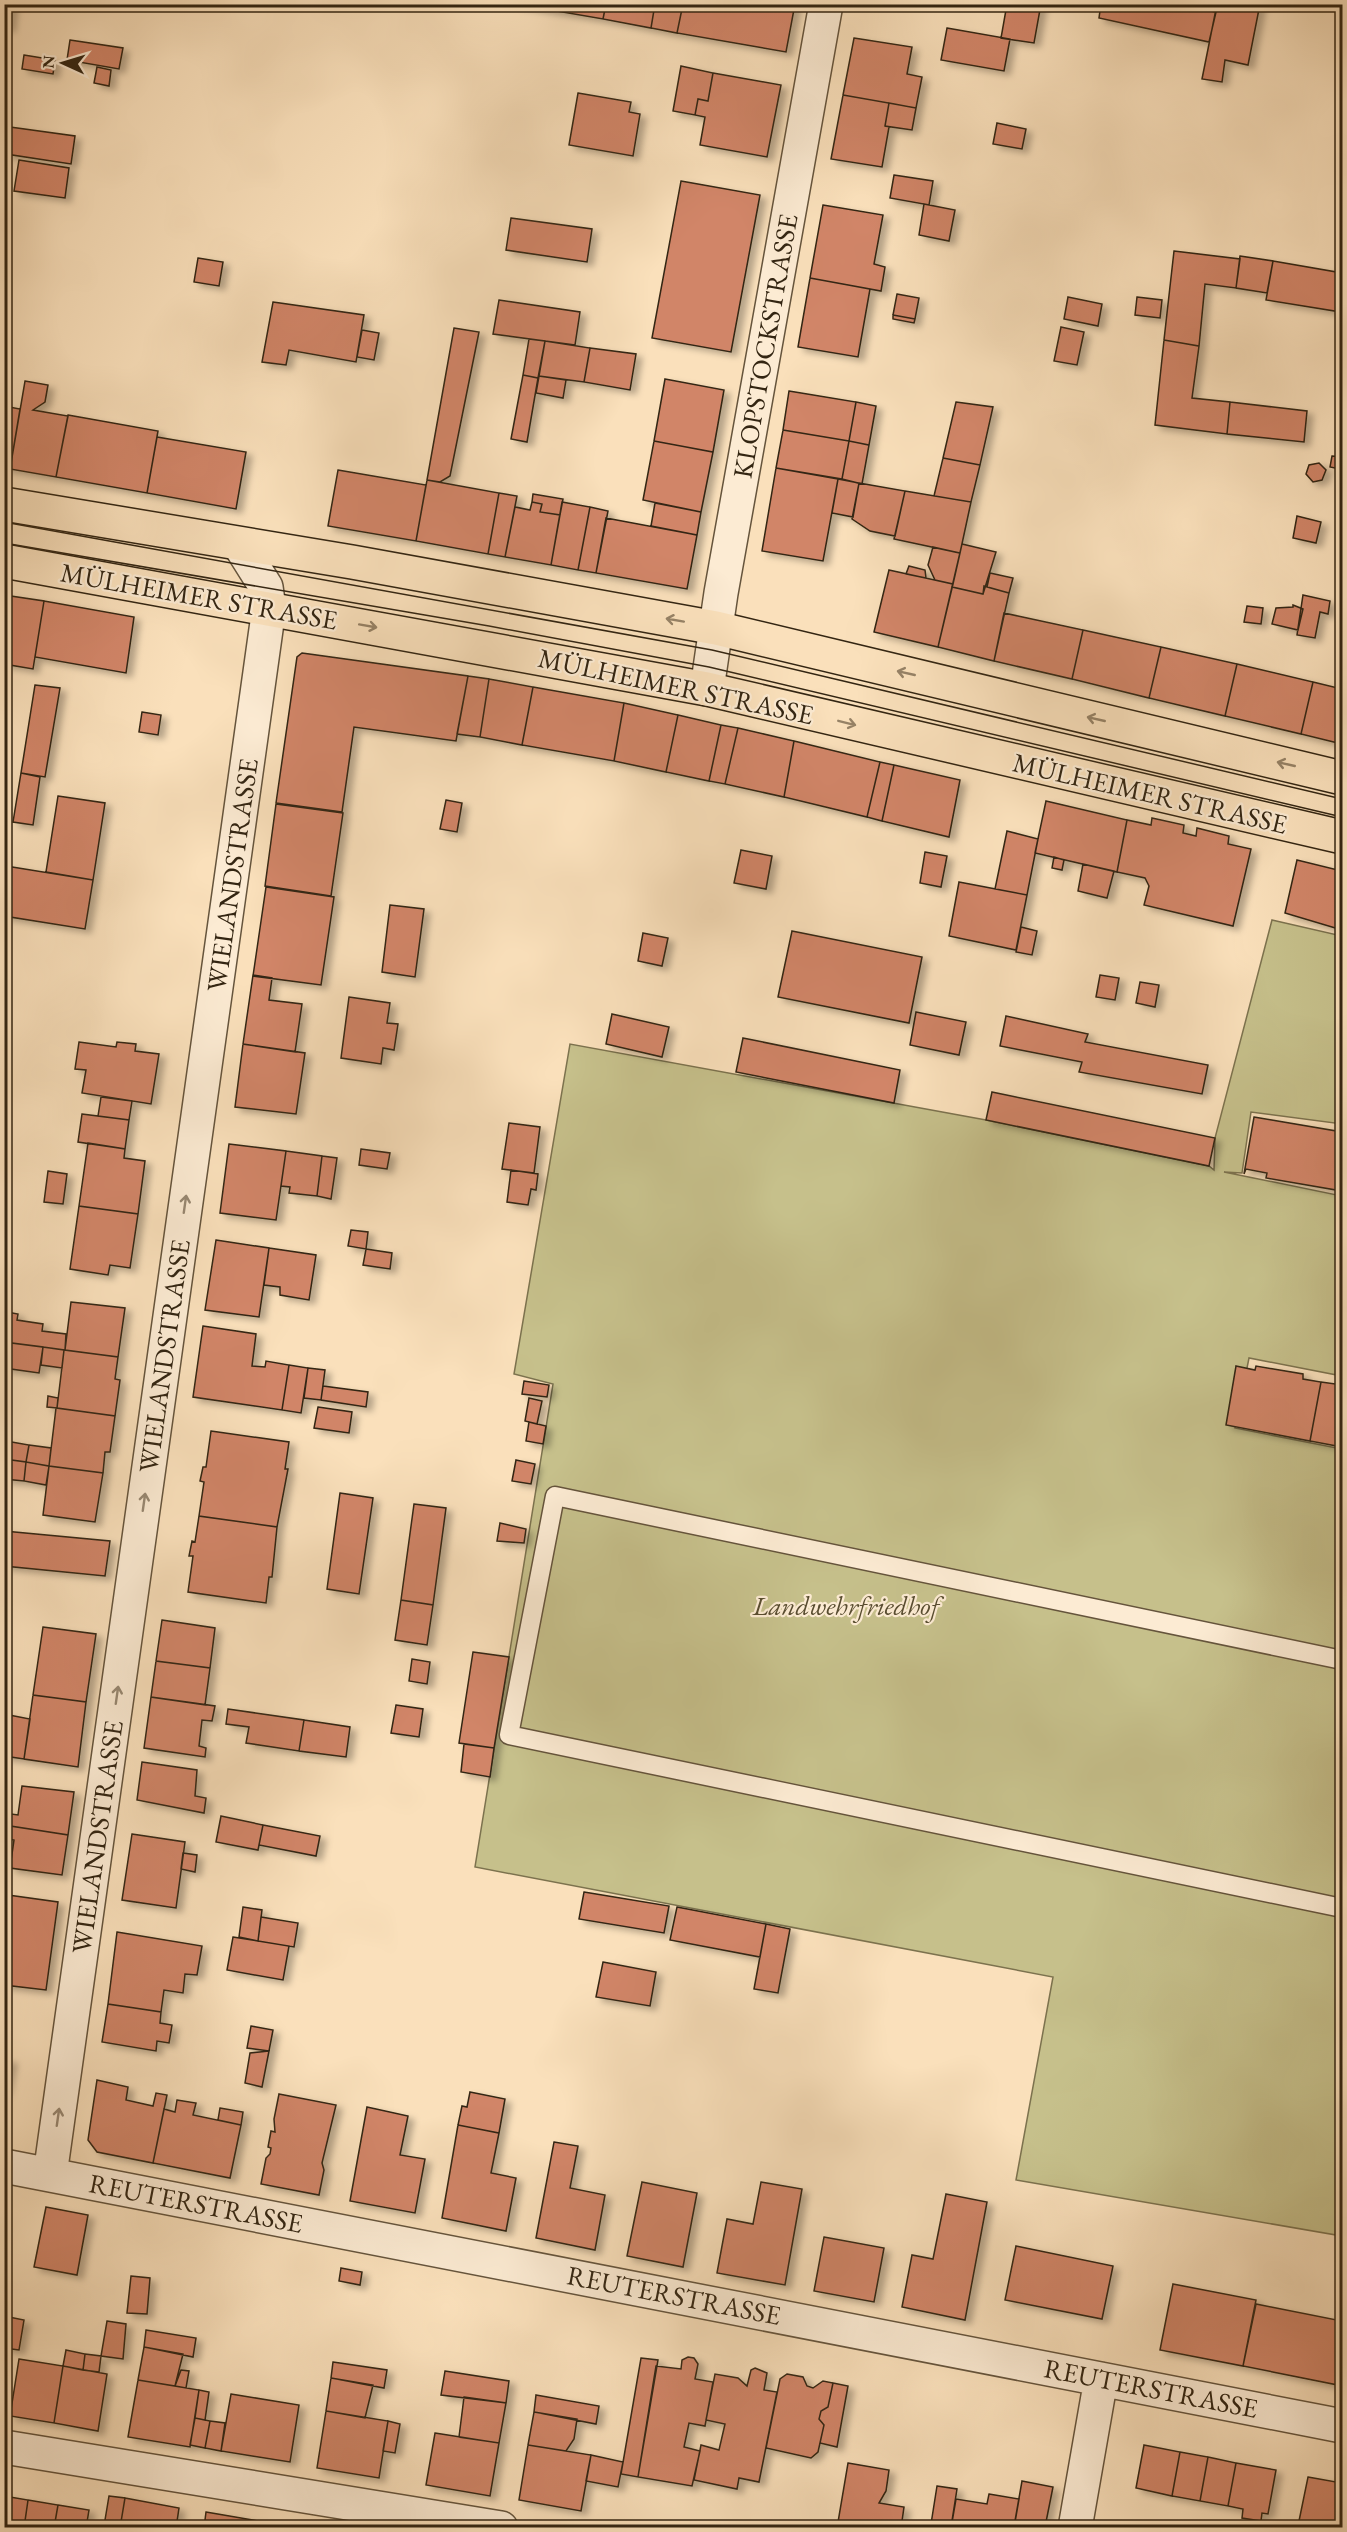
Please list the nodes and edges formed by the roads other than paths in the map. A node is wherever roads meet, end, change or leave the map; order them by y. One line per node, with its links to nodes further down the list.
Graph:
1 (826, 4): 6 (street, KLOPSTOCKSTRASSE)
2 (4, 504): 3 (main road)
3 (240, 544): 5 (street, WIELANDSTRASSE); 6 (main road, one-way to 3)
4 (4, 561): 5 (main road, MÜLHEIMER STRASSE)
5 (269, 608): 7 (main road, MÜLHEIMER STRASSE, one-way to 7); 13 (street, WIELANDSTRASSE, one-way to 5)
6 (716, 628): 7 (street, KLOPSTOCKSTRASSE); 8 (main road, one-way to 6)
7 (707, 689): 9 (main road, MÜLHEIMER STRASSE, one-way to 9)
8 (1342, 778)
9 (1342, 837)
10 (1342, 1660): 11 (lane)
11 (1342, 1908)
12 (4, 2166): 13 (street, REUTERSTRASSE)
13 (50, 2175): 14 (street, REUTERSTRASSE)
14 (1101, 2379): 15 (street, REUTERSTRASSE); 18 (street)
15 (1342, 2426)
16 (4, 2447): 17 (street)
17 (501, 2528)
18 (1075, 2528)

